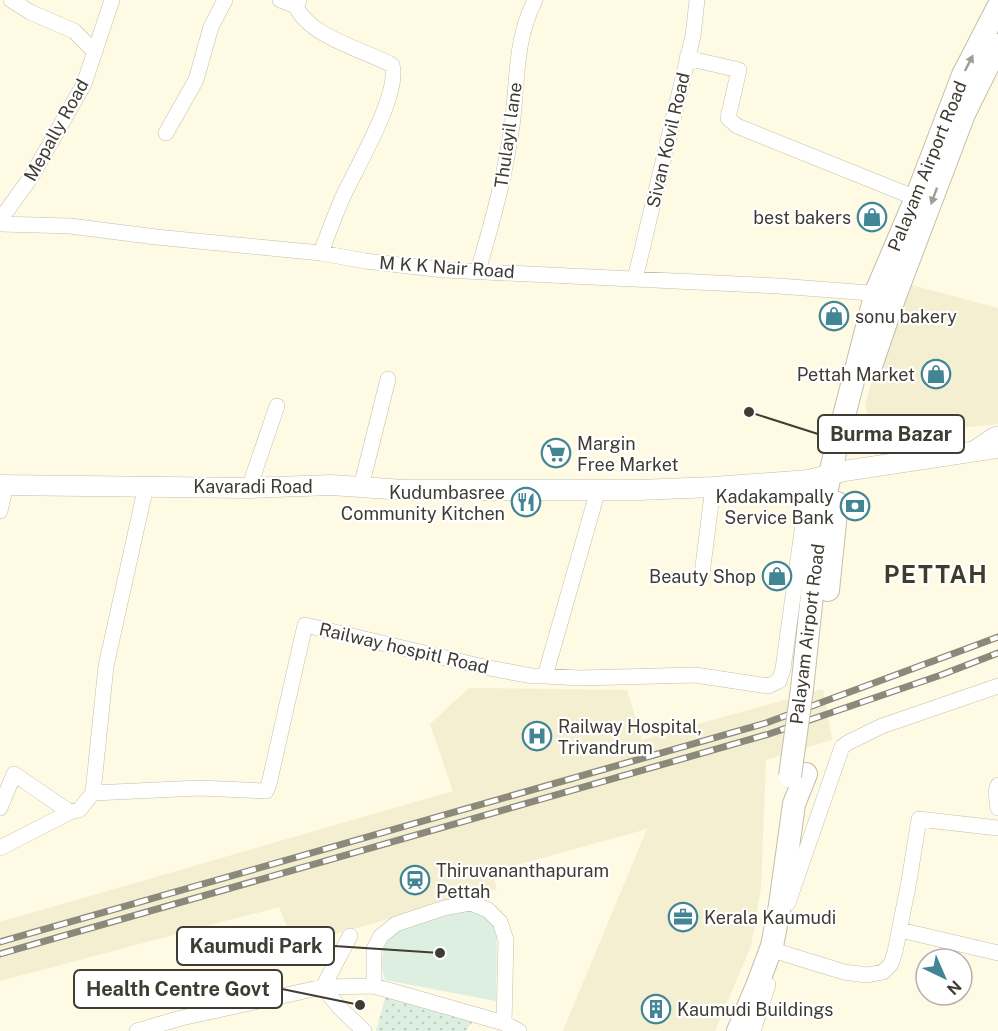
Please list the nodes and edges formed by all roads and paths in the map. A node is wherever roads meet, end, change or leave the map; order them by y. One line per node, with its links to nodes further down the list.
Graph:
1 (11, 0): 10 (street)
2 (112, 0): 10 (street, Mepally Road)
3 (225, 0): 12 (street)
4 (280, 0): 7 (street)
5 (536, 0): 16 (street, Thulayil lane)
6 (698, 0): 11 (street, Sivan Kovil Road)
7 (297, 3): 15 (street)
8 (998, 7): 13 (main road, Palayam Airport Road, one-way to 8)
9 (998, 45): 18 (main road, Palayam Airport Road, one-way to 18)
10 (95, 52): 14 (street, Mepally Road)
11 (687, 58): 13 (street); 17 (street, Sivan Kovil Road)
12 (166, 133)
13 (916, 198): 18 (main road, Palayam Airport Road)
14 (0, 222): 15 (street, M K K Nair Road)
15 (321, 253): 16 (street, M K K Nair Road)
16 (478, 271): 17 (street, M K K Nair Road)
17 (635, 279): 18 (street, M K K Nair Road)
18 (886, 294): 23 (main road, Palayam Airport Road)
19 (388, 379): 26 (street)
20 (277, 406): 28 (street)
21 (990, 448): 22 (main road)
22 (892, 464): 23 (main road); 23 (main road)
23 (834, 473): 27 (main road, Kavaradi Road); 32 (street); 34 (main road, Palayam Airport Road); 34 (main road, Palayam Airport Road)
24 (3, 485): 25 (main road, Kavaradi Road); 30 (street)
25 (146, 486): 28 (main road, Kavaradi Road); 37 (street)
26 (361, 487): 28 (main road, Kavaradi Road); 29 (main road, Kavaradi Road)
27 (713, 487): 29 (main road, Kavaradi Road); 31 (street)
28 (249, 488)
29 (598, 490): 32 (street)
30 (0, 511)
31 (702, 574)
32 (545, 676): 37 (street, Railway hospitl Road)
33 (998, 686): 45 (street)
34 (809, 691): 35 (main road)
35 (798, 775): 50 (main road); 54 (main road)
36 (998, 785): 39 (street)
37 (93, 793): 40 (street)
38 (0, 808): 40 (street)
39 (998, 808)
40 (70, 812): 42 (street)
41 (998, 828): 43 (street)
42 (0, 848)
43 (900, 930): 45 (street); 46 (street)
44 (350, 936): 48 (street)
45 (779, 952): 50 (street)
46 (998, 953)
47 (374, 986): 48 (street); 49 (street); 49 (street)
48 (323, 987): 51 (street); 52 (street)
49 (504, 1023): 53 (street)
50 (752, 1030)
51 (137, 1031)
52 (364, 1031)
53 (519, 1031)
54 (724, 1031)

